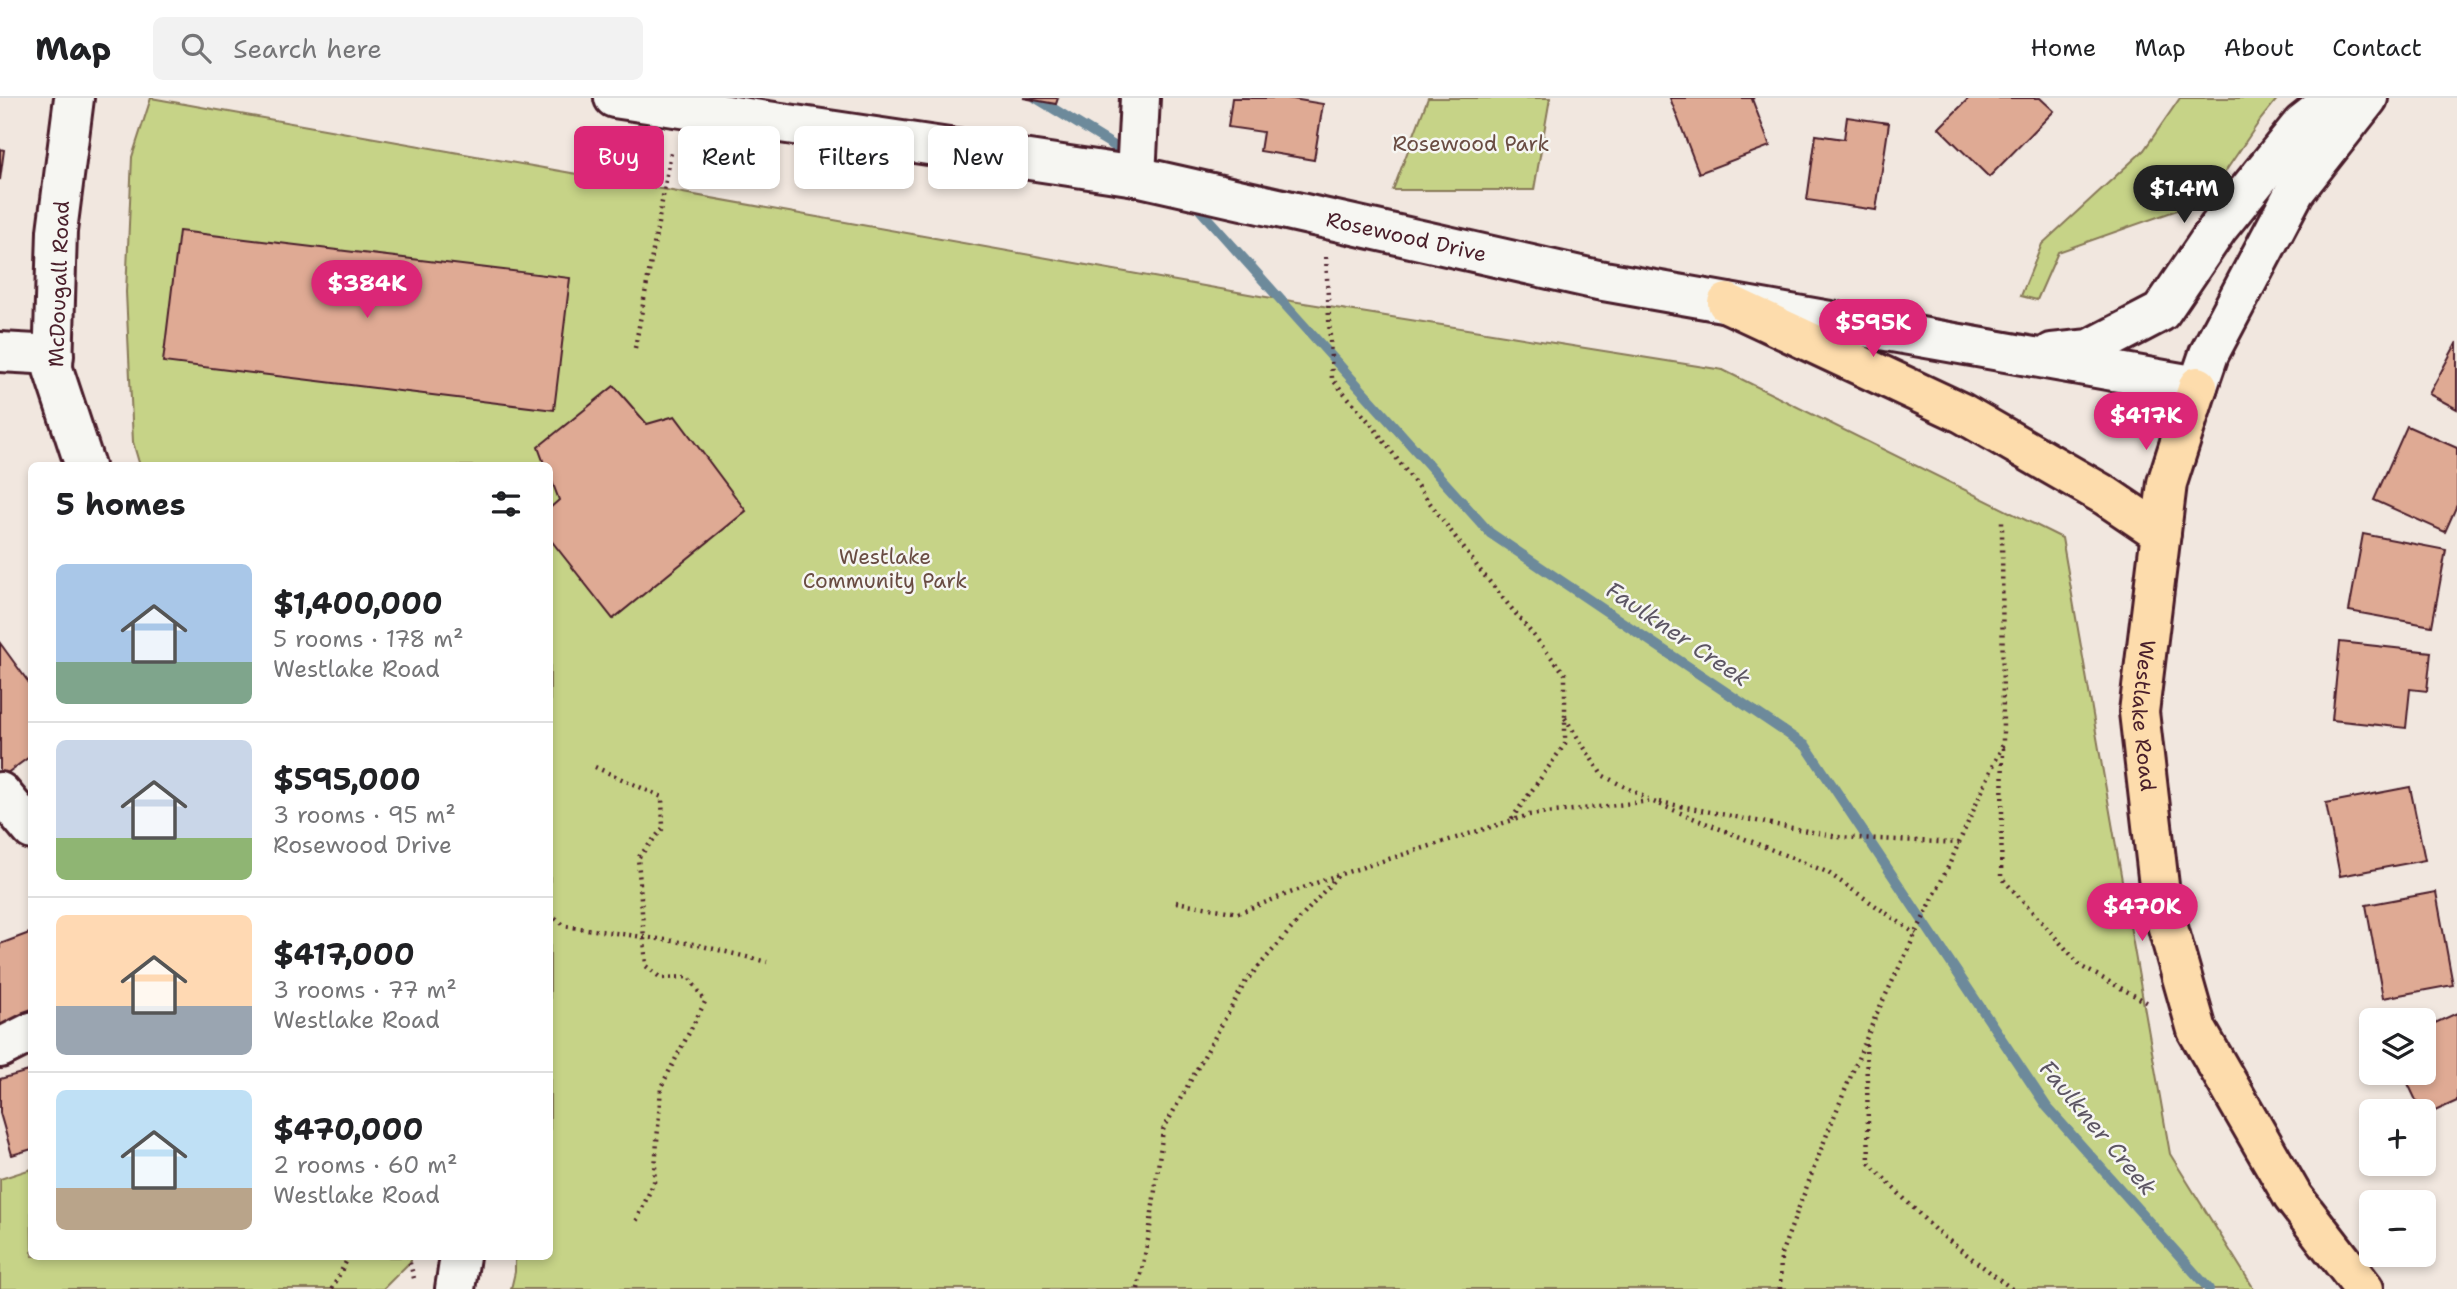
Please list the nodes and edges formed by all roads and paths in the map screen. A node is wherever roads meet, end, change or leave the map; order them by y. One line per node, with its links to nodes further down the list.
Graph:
1 (74, 98): 12 (street, McDougall Road)
2 (614, 98): 7 (street, Rosewood Drive)
3 (1140, 98): 7 (street)
4 (2335, 98): 13 (street)
5 (2368, 98): 14 (street, Westlake Road)
6 (671, 153): 10 (path)
7 (1136, 176): 8 (street, Rosewood Drive)
8 (1326, 219): 9 (street, Rosewood Drive); 18 (path)
9 (1727, 303): 13 (street, Rosewood Drive); 17 (main road)
10 (635, 348)
11 (0, 352): 12 (street)
12 (54, 355): 15 (street, McDougall Road)
13 (2029, 356): 14 (street, Rosewood Drive)
14 (2198, 386): 17 (main road, Westlake Road)
15 (84, 462)
16 (2002, 520): 19 (path)
17 (2161, 533): 29 (main road, Westlake Road)
18 (1565, 717): 21 (path); 22 (path)
19 (2003, 744): 23 (path); 29 (path)
20 (595, 767): 33 (path)
21 (1651, 801): 22 (path); 23 (path); 27 (path)
22 (1509, 822): 24 (path)
23 (1959, 843): 27 (path)
24 (1338, 875): 25 (path); 40 (path)
25 (1176, 902)
26 (553, 916): 28 (path)
27 (1916, 934): 31 (path)
28 (766, 962)
29 (2197, 1030): 43 (main road, Westlake Road)
30 (28, 1034): 32 (street)
31 (1866, 1040): 41 (path); 42 (path)
32 (0, 1048)
33 (636, 1222)
34 (347, 1260): 37 (path)
35 (409, 1260): 38 (path)
36 (460, 1260): 39 (street)
37 (332, 1289)
38 (417, 1289)
39 (456, 1289)
40 (1138, 1289)
41 (1780, 1289)
42 (2012, 1289)
43 (2364, 1289)

